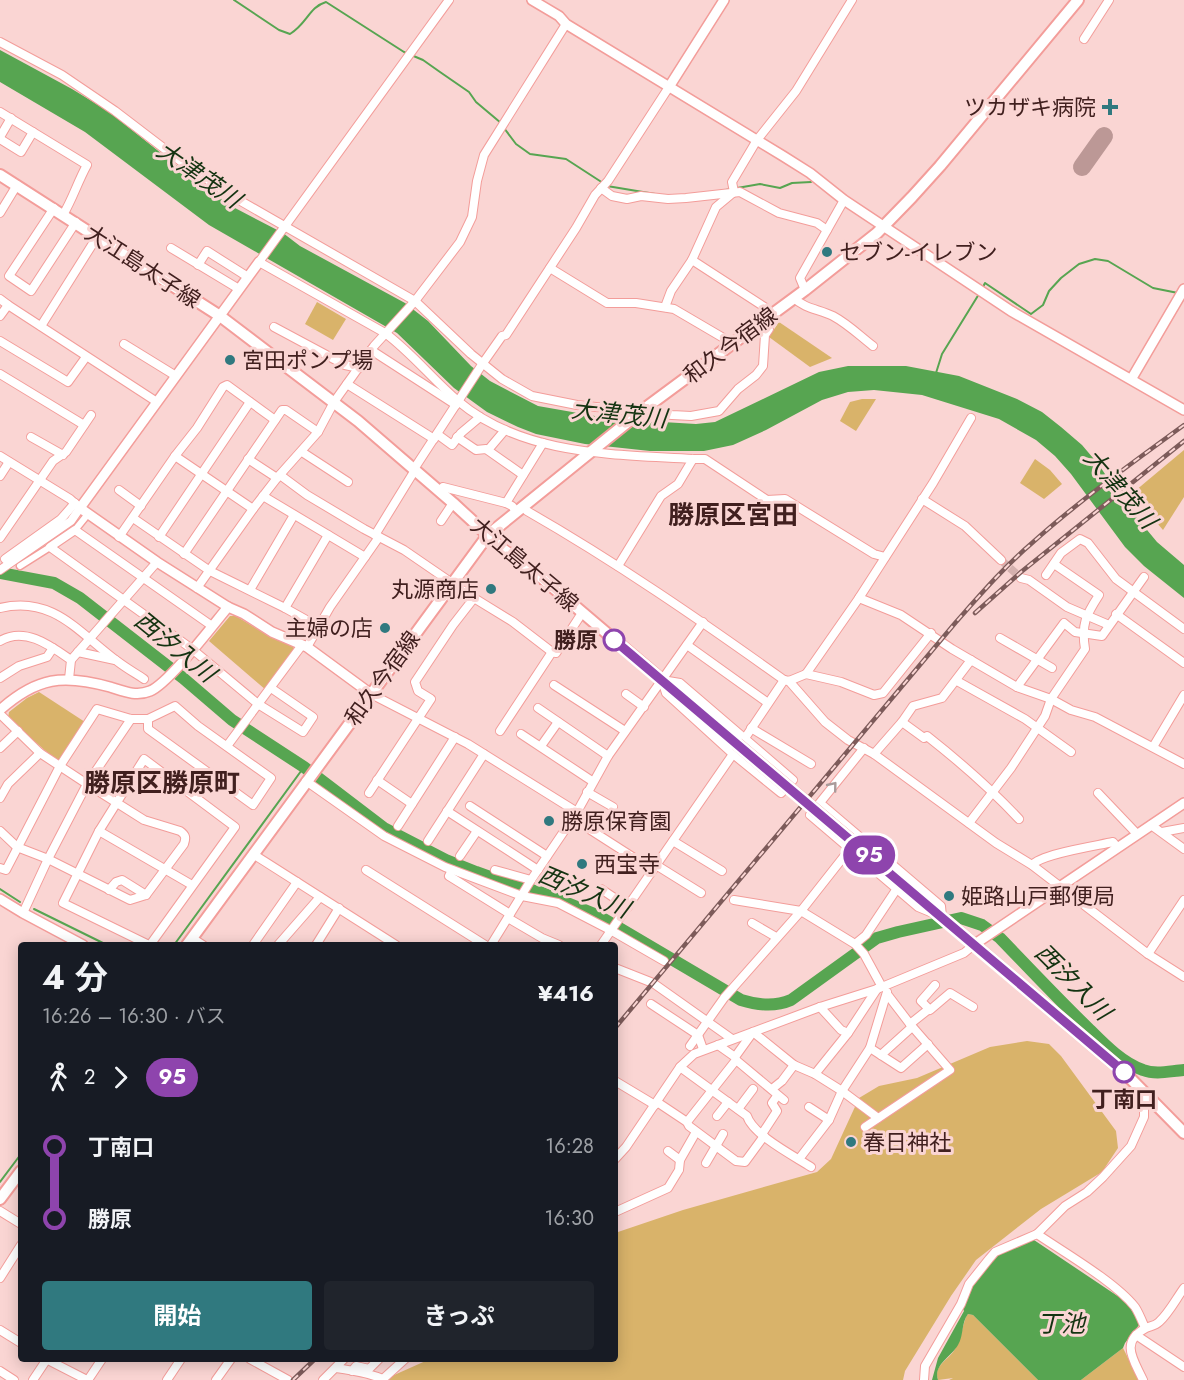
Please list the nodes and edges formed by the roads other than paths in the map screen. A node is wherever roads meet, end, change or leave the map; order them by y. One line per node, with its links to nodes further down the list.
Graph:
1 (448, 0): 24 (street)
2 (532, 0): 7 (street)
3 (724, 0): 10 (street)
4 (852, 0): 15 (street)
5 (1078, 0): 25 (main road, 和久今宿線)
6 (1108, 0): 8 (street)
7 (566, 24): 10 (street); 39 (street)
8 (1083, 39)
9 (0, 42): 24 (street)
10 (669, 87): 15 (street); 18 (street)
11 (0, 112): 12 (street)
12 (11, 118): 13 (street); 14 (street)
13 (33, 132): 14 (street); 21 (street)
14 (0, 138)
15 (757, 140): 19 (street); 20 (street)
16 (0, 175): 17 (main road, 大江島太子線)
17 (17, 185): 21 (main road, 大江島太子線); 22 (street)
18 (601, 188): 19 (street); 32 (street)
19 (734, 192): 26 (street); 29 (street)
20 (844, 200): 25 (street); 26 (street)
21 (58, 212): 23 (main road, 大江島太子線); 23 (street)
22 (0, 213)
23 (76, 222): 27 (main road, 大江島太子線)
24 (285, 226): 30 (street); 39 (street)
25 (884, 226): 36 (main road, 和久今宿線); 58 (street)
26 (827, 230): 36 (street)
27 (98, 237): 43 (main road, 大江島太子線); 45 (street)
28 (171, 248): 31 (street)
29 (692, 260): 41 (street); 44 (street)
30 (259, 262): 33 (street); 47 (street)
31 (198, 265): 33 (street); 35 (street)
32 (550, 268): 41 (street); 54 (street)
33 (248, 277): 35 (street)
34 (1184, 289): 58 (street)
35 (239, 290): 43 (street)
36 (805, 290): 37 (main road, 和久今宿線)
37 (794, 298): 44 (main road, 和久今宿線); 51 (street)
38 (0, 299): 40 (street)
39 (415, 301): 47 (street); 54 (street)
40 (8, 305): 42 (street); 45 (street)
41 (665, 307): 49 (street)
42 (0, 316)
43 (220, 316): 57 (street); 62 (main road, 大江島太子線)
44 (768, 317): 49 (main road, 和久今宿線); 65 (street)
45 (41, 326): 53 (street)
46 (274, 327): 55 (street)
47 (385, 333): 52 (street); 63 (street)
48 (0, 341): 53 (street)
49 (732, 343): 65 (main road, 和久今宿線)
50 (124, 344): 57 (street)
51 (873, 346)
52 (371, 350): 55 (street); 63 (street)
53 (86, 357): 60 (street)
54 (483, 363): 63 (street); 65 (street)
55 (359, 368): 59 (street)
56 (0, 374): 70 (street)
57 (176, 376): 60 (street)
58 (1132, 378): 64 (street)
59 (346, 384): 62 (street); 74 (street)
60 (157, 402): 101 (street)
61 (250, 402): 69 (street); 82 (street); 87 (street)
62 (334, 402): 72 (street); 86 (main road, 大江島太子線)
63 (457, 403): 67 (street); 74 (street)
64 (1184, 410)
65 (640, 412): 79 (main road, 和久今宿線)
66 (91, 415): 70 (street)
67 (480, 417): 71 (street); 75 (street)
68 (971, 418): 97 (street)
69 (275, 420): 72 (street); 83 (street)
70 (84, 425): 80 (street)
71 (505, 430): 76 (street); 77 (street)
72 (318, 432): 78 (street)
73 (31, 437): 80 (street)
74 (435, 437): 75 (street); 86 (street)
75 (457, 437): 77 (street)
76 (543, 443): 79 (street); 88 (street)
77 (488, 450): 88 (street)
78 (302, 452): 90 (street); 92 (street)
79 (591, 453): 84 (street); 103 (main road, 和久今宿線)
80 (63, 455): 91 (street)
81 (0, 456): 85 (street)
82 (175, 456): 87 (street); 100 (street)
83 (248, 459): 90 (street); 94 (street)
84 (693, 459): 117 (street); 123 (street)
85 (9, 462): 89 (street); 91 (street)
86 (415, 469): 95 (main road, 大江島太子線); 110 (street)
87 (201, 474): 94 (street); 112 (street)
88 (523, 475): 99 (street)
89 (0, 476)
90 (278, 477): 96 (street); 110 (street)
91 (39, 481): 101 (street); 113 (street)
92 (348, 482)
93 (119, 490): 100 (street)
94 (227, 491): 102 (street); 115 (street)
95 (439, 491): 98 (main road, 大江島太子線); 99 (street)
96 (262, 496): 102 (street); 104 (street)
97 (922, 499): 117 (street); 119 (street)
98 (453, 502): 106 (street); 109 (main road, 大江島太子線)
99 (506, 503): 103 (street)
100 (141, 506): 105 (street)
101 (81, 508): 107 (street); 111 (street); 118 (street)
102 (253, 509): 125 (street)
103 (520, 509): 109 (main road, 和久今宿線); 123 (street)
104 (294, 515): 108 (street); 132 (street)
105 (133, 518): 111 (street); 112 (street)
106 (441, 521)
107 (75, 530): 114 (street); 127 (street)
108 (328, 535): 116 (street); 139 (street)
109 (488, 535): 130 (main road, 和久今宿線); 140 (main road, 大江島太子線)
110 (377, 536): 116 (street); 130 (street)
111 (119, 537): 120 (street)
112 (159, 537): 115 (street)
113 (0, 538)
114 (50, 547): 122 (street); 136 (street)
115 (184, 554): 125 (street)
116 (365, 557): 146 (street)
117 (885, 557): 135 (street)
118 (5, 559): 124 (street)
119 (1001, 560)
120 (156, 562): 127 (street); 131 (street)
121 (1054, 564): 126 (street); 133 (street); 142 (street)
122 (20, 566)
123 (618, 566): 143 (street)
124 (0, 570)
125 (210, 570): 131 (street); 132 (street)
126 (1047, 575)
127 (144, 577): 136 (street); 145 (street)
128 (1021, 578): 142 (street)
129 (1144, 578): 133 (street)
130 (452, 582): 134 (street); 175 (main road, 和久今宿線)
131 (197, 588): 137 (street)
132 (250, 590): 139 (street)
133 (1134, 592): 141 (street); 147 (street)
134 (474, 598): 158 (street); 184 (street)
135 (859, 598): 148 (street); 166 (street)
136 (125, 600): 150 (street); 156 (street)
137 (228, 607): 145 (street); 154 (street)
138 (0, 608): 150 (street)
139 (285, 608): 146 (street)
140 (582, 613): 158 (street); 169 (main road, 大江島太子線)
141 (1116, 614): 144 (street); 163 (street)
142 (1085, 616): 144 (street); 149 (street)
143 (703, 622): 153 (street); 170 (street)
144 (1109, 625): 149 (street)
145 (212, 626): 156 (street)
146 (319, 627): 154 (street)
147 (1184, 629)
148 (931, 633): 161 (street); 166 (street)
149 (1082, 634): 159 (street); 178 (street)
150 (90, 638): 157 (street); 162 (street)
151 (1000, 638): 159 (street)
152 (0, 641): 155 (street)
153 (687, 645): 169 (street); 179 (street)
154 (305, 646): 174 (street); 175 (street)
155 (53, 648): 160 (street); 165 (street)
156 (192, 649): 167 (street); 180 (street)
157 (78, 652): 160 (street); 162 (street)
158 (552, 652): 192 (street)
159 (1036, 659): 164 (street); 173 (street)
160 (71, 660): 167 (street)
161 (972, 660): 171 (street); 173 (street)
162 (116, 661): 168 (street)
163 (1184, 663)
164 (1052, 668)
165 (2, 674)
166 (806, 674): 170 (street)
167 (69, 679): 183 (street)
168 (144, 679)
169 (662, 680): 181 (street); 196 (main road, 大江島太子線)
170 (786, 680): 179 (street); 201 (street)
171 (957, 681): 188 (street); 189 (street)
172 (554, 685): 193 (street)
173 (1017, 687): 178 (street)
174 (271, 688): 180 (street); 180 (street)
175 (371, 694): 184 (street); 212 (main road, 和久今宿線)
176 (626, 694): 181 (street)
177 (1184, 695): 199 (street)
178 (1051, 699): 189 (street); 199 (street)
179 (768, 703): 190 (street)
180 (258, 704): 197 (street)
181 (644, 707): 193 (street)
182 (538, 708): 187 (street)
183 (0, 712): 191 (street)
184 (418, 717): 195 (street); 211 (street)
185 (131, 719): 186 (street); 209 (street); 214 (street)
186 (148, 719): 197 (street); 210 (street)
187 (558, 722): 198 (street); 206 (street)
188 (902, 722): 205 (street); 216 (street)
189 (1038, 727): 202 (street); 216 (street)
190 (751, 728): 196 (street); 207 (street)
191 (18, 731): 200 (street); 203 (street)
192 (500, 731)
193 (625, 731): 206 (street)
194 (521, 734): 198 (street)
195 (454, 736): 204 (street); 224 (street)
196 (738, 745): 196 (street); 239 (street); 243 (main road, 大江島太子線, bridge)
197 (227, 746): 210 (street)
198 (541, 746): 213 (street)
199 (1153, 747): 208 (street)
200 (0, 748)
201 (864, 748): 205 (street); 222 (street, one-way to 201)
202 (1071, 752)
203 (40, 753): 209 (street); 220 (street)
204 (484, 754): 227 (street); 228 (street)
205 (874, 754): 230 (street)
206 (608, 756): 213 (street)
207 (812, 764)
208 (1184, 764)
209 (60, 766): 214 (street); 241 (street)
210 (208, 774): 219 (street)
211 (377, 780): 217 (street); 224 (street)
212 (307, 781): 245 (main road, 和久今宿線); 254 (street)
213 (592, 781): 215 (street)
214 (87, 784): 221 (street); 248 (street)
215 (587, 792): 226 (street); 228 (street)
216 (994, 792): 229 (street); 230 (street)
217 (369, 793)
218 (1098, 793): 238 (street)
219 (193, 795): 221 (street); 261 (street)
220 (0, 798)
221 (117, 803): 235 (street); 252 (street)
222 (820, 803): 243 (street); 268 (street)
223 (1184, 803): 231 (street)
224 (412, 804): 232 (street)
225 (470, 806): 247 (street)
226 (613, 807)
227 (447, 811): 236 (street); 240 (street)
228 (574, 815): 247 (street); 251 (street)
229 (1019, 819)
230 (969, 823): 249 (street)
231 (1151, 825): 237 (street); 238 (street)
232 (398, 826)
233 (1184, 828): 237 (street)
234 (0, 831): 241 (street)
235 (99, 831): 252 (street); 258 (street)
236 (477, 831): 246 (street); 256 (street)
237 (1162, 832): 244 (street)
238 (1137, 834): 242 (street)
239 (673, 841): 251 (street); 257 (street)
240 (428, 842)
241 (18, 847): 248 (street); 250 (street)
242 (1117, 847): 249 (street); 262 (street)
243 (855, 849): 265 (street); 266 (main road, 大江島太子線); 278 (street)
244 (1184, 849)
245 (253, 854): 260 (street); 285 (main road, 和久今宿線)
246 (460, 856)
247 (547, 856): 256 (street)
248 (48, 859): 258 (street); 279 (street)
249 (1032, 865): 262 (street)
250 (0, 868)
251 (655, 868): 267 (street); 277 (street)
252 (166, 869): 261 (street); 269 (street)
253 (366, 870): 293 (street)
254 (452, 870): 270 (street); 280 (street)
255 (495, 870): 259 (street)
256 (538, 870): 259 (street)
257 (722, 871)
258 (77, 874): 264 (street); 287 (street)
259 (531, 880): 270 (street)
260 (297, 882): 271 (street); 289 (street)
261 (192, 885): 288 (street)
262 (1059, 886): 298 (street); 299 (street)
263 (602, 889): 277 (street)
264 (109, 890): 269 (street); 269 (street)
265 (896, 890): 275 (street); 297 (street)
266 (912, 892): 268 (street); 275 (street); 281 (main road, 大江島太子線)
267 (701, 893)
268 (928, 894): 281 (street)
269 (146, 895)
270 (522, 896): 280 (street); 283 (street)
271 (320, 897): 276 (street); 290 (street)
272 (0, 899): 279 (street)
273 (734, 900): 278 (street)
274 (1184, 900): 299 (street)
275 (918, 907): 281 (street)
276 (339, 908): 291 (street); 292 (street)
277 (627, 908): 283 (street)
278 (801, 911): 284 (street); 297 (street)
279 (23, 913): 286 (street)
280 (509, 916): 294 (street); 295 (street)
281 (942, 917): 298 (main road, 大江島太子線)
282 (752, 923): 284 (street)
283 (612, 931): 296 (street); 300 (street)
284 (776, 937): 309 (street)
285 (189, 941)
286 (77, 942)
287 (143, 942)
288 (151, 942)
289 (255, 942)
290 (281, 942)
291 (318, 942)
292 (391, 942)
293 (479, 942)
294 (493, 942)
295 (547, 942)
296 (603, 942)
297 (855, 944): 304 (street)
298 (975, 944): 304 (street); 329 (main road, 大江島太子線)
299 (1148, 954): 302 (street)
300 (664, 961)
301 (618, 969): 309 (street)
302 (1184, 977)
303 (935, 985): 308 (street)
304 (883, 988): 306 (street); 310 (street); 312 (street); 318 (street)
305 (651, 1004): 313 (street)
306 (820, 1007): 311 (street); 312 (street)
307 (973, 1007): 308 (street)
308 (929, 1009): 310 (street)
309 (708, 1021): 313 (street); 314 (street)
310 (911, 1025): 315 (street); 320 (street)
311 (753, 1032): 314 (street); 321 (street); 322 (street)
312 (849, 1034): 324 (street)
313 (698, 1035): 317 (street); 319 (street)
314 (732, 1039): 316 (street)
315 (928, 1044): 320 (street); 336 (street)
316 (718, 1045): 319 (street); 321 (street)
317 (690, 1046)
318 (870, 1048): 320 (street); 328 (street)
319 (703, 1049): 323 (street)
320 (881, 1055)
321 (735, 1059): 327 (street); 330 (street)
322 (794, 1065): 324 (street); 330 (street)
323 (680, 1067): 327 (street); 332 (street)
324 (815, 1074): 328 (street)
325 (618, 1083): 332 (street)
326 (753, 1089): 334 (street)
327 (711, 1090): 331 (street); 338 (street)
328 (842, 1091): 336 (street); 337 (street)
329 (1144, 1092): 341 (main road, 大江島太子線); 356 (street)
330 (778, 1095): 343 (street)
331 (728, 1102): 334 (street); 335 (street)
332 (656, 1104): 338 (street); 346 (street)
333 (809, 1107): 337 (street)
334 (738, 1109): 343 (street)
335 (717, 1116)
336 (878, 1118): 339 (street)
337 (829, 1120): 347 (street)
338 (687, 1122): 340 (street)
339 (865, 1127)
340 (696, 1132): 344 (street); 348 (street)
341 (1184, 1133)
342 (723, 1134): 344 (street)
343 (763, 1135): 344 (street); 347 (street)
344 (716, 1147): 349 (street)
345 (668, 1151): 348 (street)
346 (618, 1156)
347 (799, 1159): 350 (street)
348 (680, 1160): 354 (street)
349 (706, 1163)
350 (812, 1167)
351 (18, 1175): 352 (main road)
352 (0, 1199)
353 (0, 1211): 355 (street)
354 (618, 1211)
355 (18, 1222)
356 (1037, 1234): 360 (street); 384 (street)
357 (18, 1250): 358 (street)
358 (0, 1278)
359 (1184, 1288): 360 (street)
360 (1145, 1328): 362 (street)
361 (0, 1330): 363 (street)
362 (1136, 1335): 373 (street); 385 (street)
363 (18, 1341)
364 (45, 1362): 378 (street)
365 (53, 1362): 379 (street)
366 (100, 1362): 379 (street)
367 (179, 1362): 380 (street)
368 (229, 1362): 381 (street)
369 (255, 1362): 382 (street)
370 (341, 1362): 374 (street)
371 (376, 1362): 376 (street)
372 (402, 1362): 376 (street)
373 (1184, 1367)
374 (336, 1368): 376 (street); 383 (street)
375 (0, 1371): 377 (street)
376 (352, 1371)
377 (14, 1380)
378 (33, 1380)
379 (87, 1380)
380 (167, 1380)
381 (216, 1380)
382 (288, 1380)
383 (323, 1380)
384 (924, 1380)
385 (1143, 1380)

